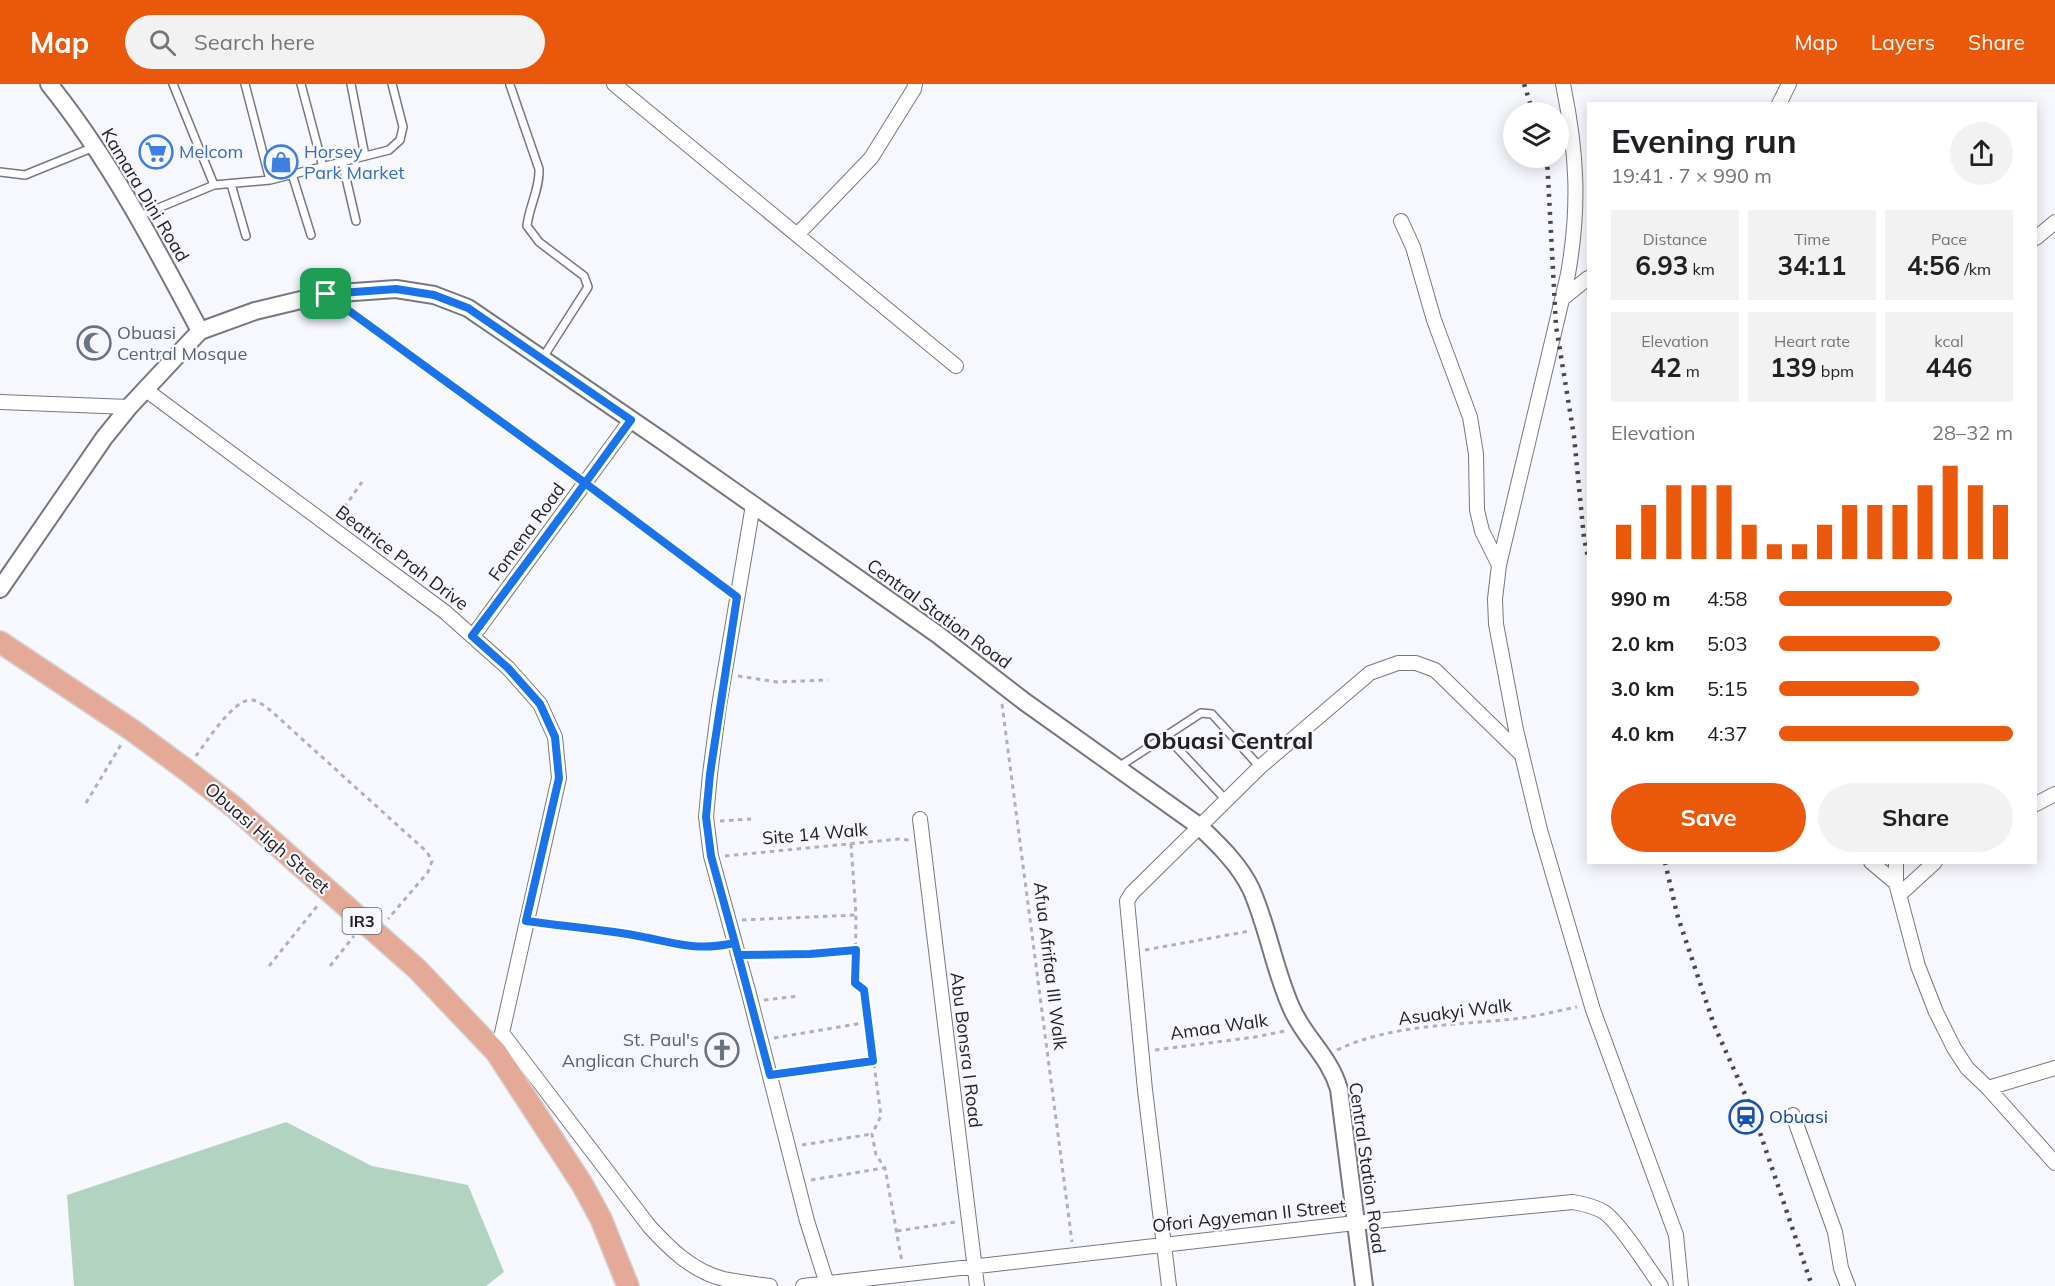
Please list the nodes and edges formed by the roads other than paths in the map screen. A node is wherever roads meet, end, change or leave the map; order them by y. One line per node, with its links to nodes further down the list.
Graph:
1 (50, 84): 13 (street, Kamara Dini Road)
2 (173, 84): 20 (lane)
3 (245, 84): 19 (lane)
4 (301, 84): 16 (lane)
5 (351, 84): 14 (lane)
6 (392, 84): 14 (lane)
7 (614, 84): 27 (street)
8 (915, 84): 27 (street)
9 (1563, 84): 31 (street)
10 (1789, 84): 12 (street)
11 (510, 85): 33 (lane)
12 (1780, 102)
13 (94, 147): 17 (lane); 22 (street, Kamara Dini Road)
14 (365, 156): 15 (lane)
15 (342, 161): 16 (lane); 24 (lane)
16 (323, 167): 18 (lane)
17 (0, 172)
18 (292, 174): 19 (lane); 26 (lane)
19 (270, 180): 21 (lane)
20 (214, 184): 21 (lane); 22 (lane)
21 (231, 184): 28 (lane)
22 (139, 216): 32 (street, Kamara Dini Road)
23 (1401, 220): 40 (street)
24 (356, 221)
25 (2055, 222): 29 (street)
26 (310, 235)
27 (797, 235): 34 (street)
28 (246, 236)
29 (2037, 237)
30 (1587, 279): 31 (street)
31 (1562, 298): 40 (street)
32 (200, 331): 33 (street, Central Station Road); 35 (street)
33 (542, 359): 38 (street, Central Station Road)
34 (956, 366)
35 (146, 390): 37 (street); 42 (street, Beatrice Prah Drive)
36 (0, 402): 37 (street)
37 (129, 407): 41 (street)
38 (631, 420): 39 (street, Central Station Road); 42 (street, Fomena Road)
39 (753, 506): 47 (street, Central Station Road); 66 (street)
40 (1499, 565): 45 (street)
41 (0, 589)
42 (472, 636): 57 (street, Beatrice Prah Drive)
43 (0, 642): 57 (main road, Obuasi High Street / IR3)
44 (1166, 735): 46 (lane); 47 (lane); 49 (lane)
45 (1521, 754): 46 (street); 74 (street)
46 (1260, 767): 49 (street)
47 (1117, 768): 52 (street, Central Station Road)
48 (2055, 794): 50 (street)
49 (1226, 800): 52 (street)
50 (2037, 803)
51 (920, 819): 64 (street, Abu Bonsra I Road)
52 (1198, 826): 62 (street, Central Station Road); 63 (street)
53 (1873, 864): 56 (street)
54 (1896, 864): 56 (street)
55 (1932, 864): 56 (street)
56 (1898, 889): 59 (street)
57 (499, 1042): 65 (street); 67 (main road, Obuasi High Street / IR3)
58 (2055, 1068): 59 (street)
59 (1988, 1088): 61 (street)
60 (1793, 1115): 75 (street)
61 (2055, 1163)
62 (1355, 1222): 63 (street, Ofori Agyeman II Street); 72 (street, Central Station Road); 73 (street, Ofori Agyeman II Street)
63 (1164, 1244): 64 (street, Ofori Agyeman II Street); 71 (street)
64 (975, 1265): 66 (street, Ofori Agyeman II Street); 70 (street, Abu Bonsra I Road)
65 (717, 1282): 68 (street)
66 (827, 1284): 69 (street, Ofori Agyeman II Street)
67 (628, 1286)
68 (764, 1286)
69 (803, 1286)
70 (977, 1286)
71 (1169, 1286)
72 (1364, 1286)
73 (1661, 1286)
74 (1681, 1286)
75 (1848, 1286)

